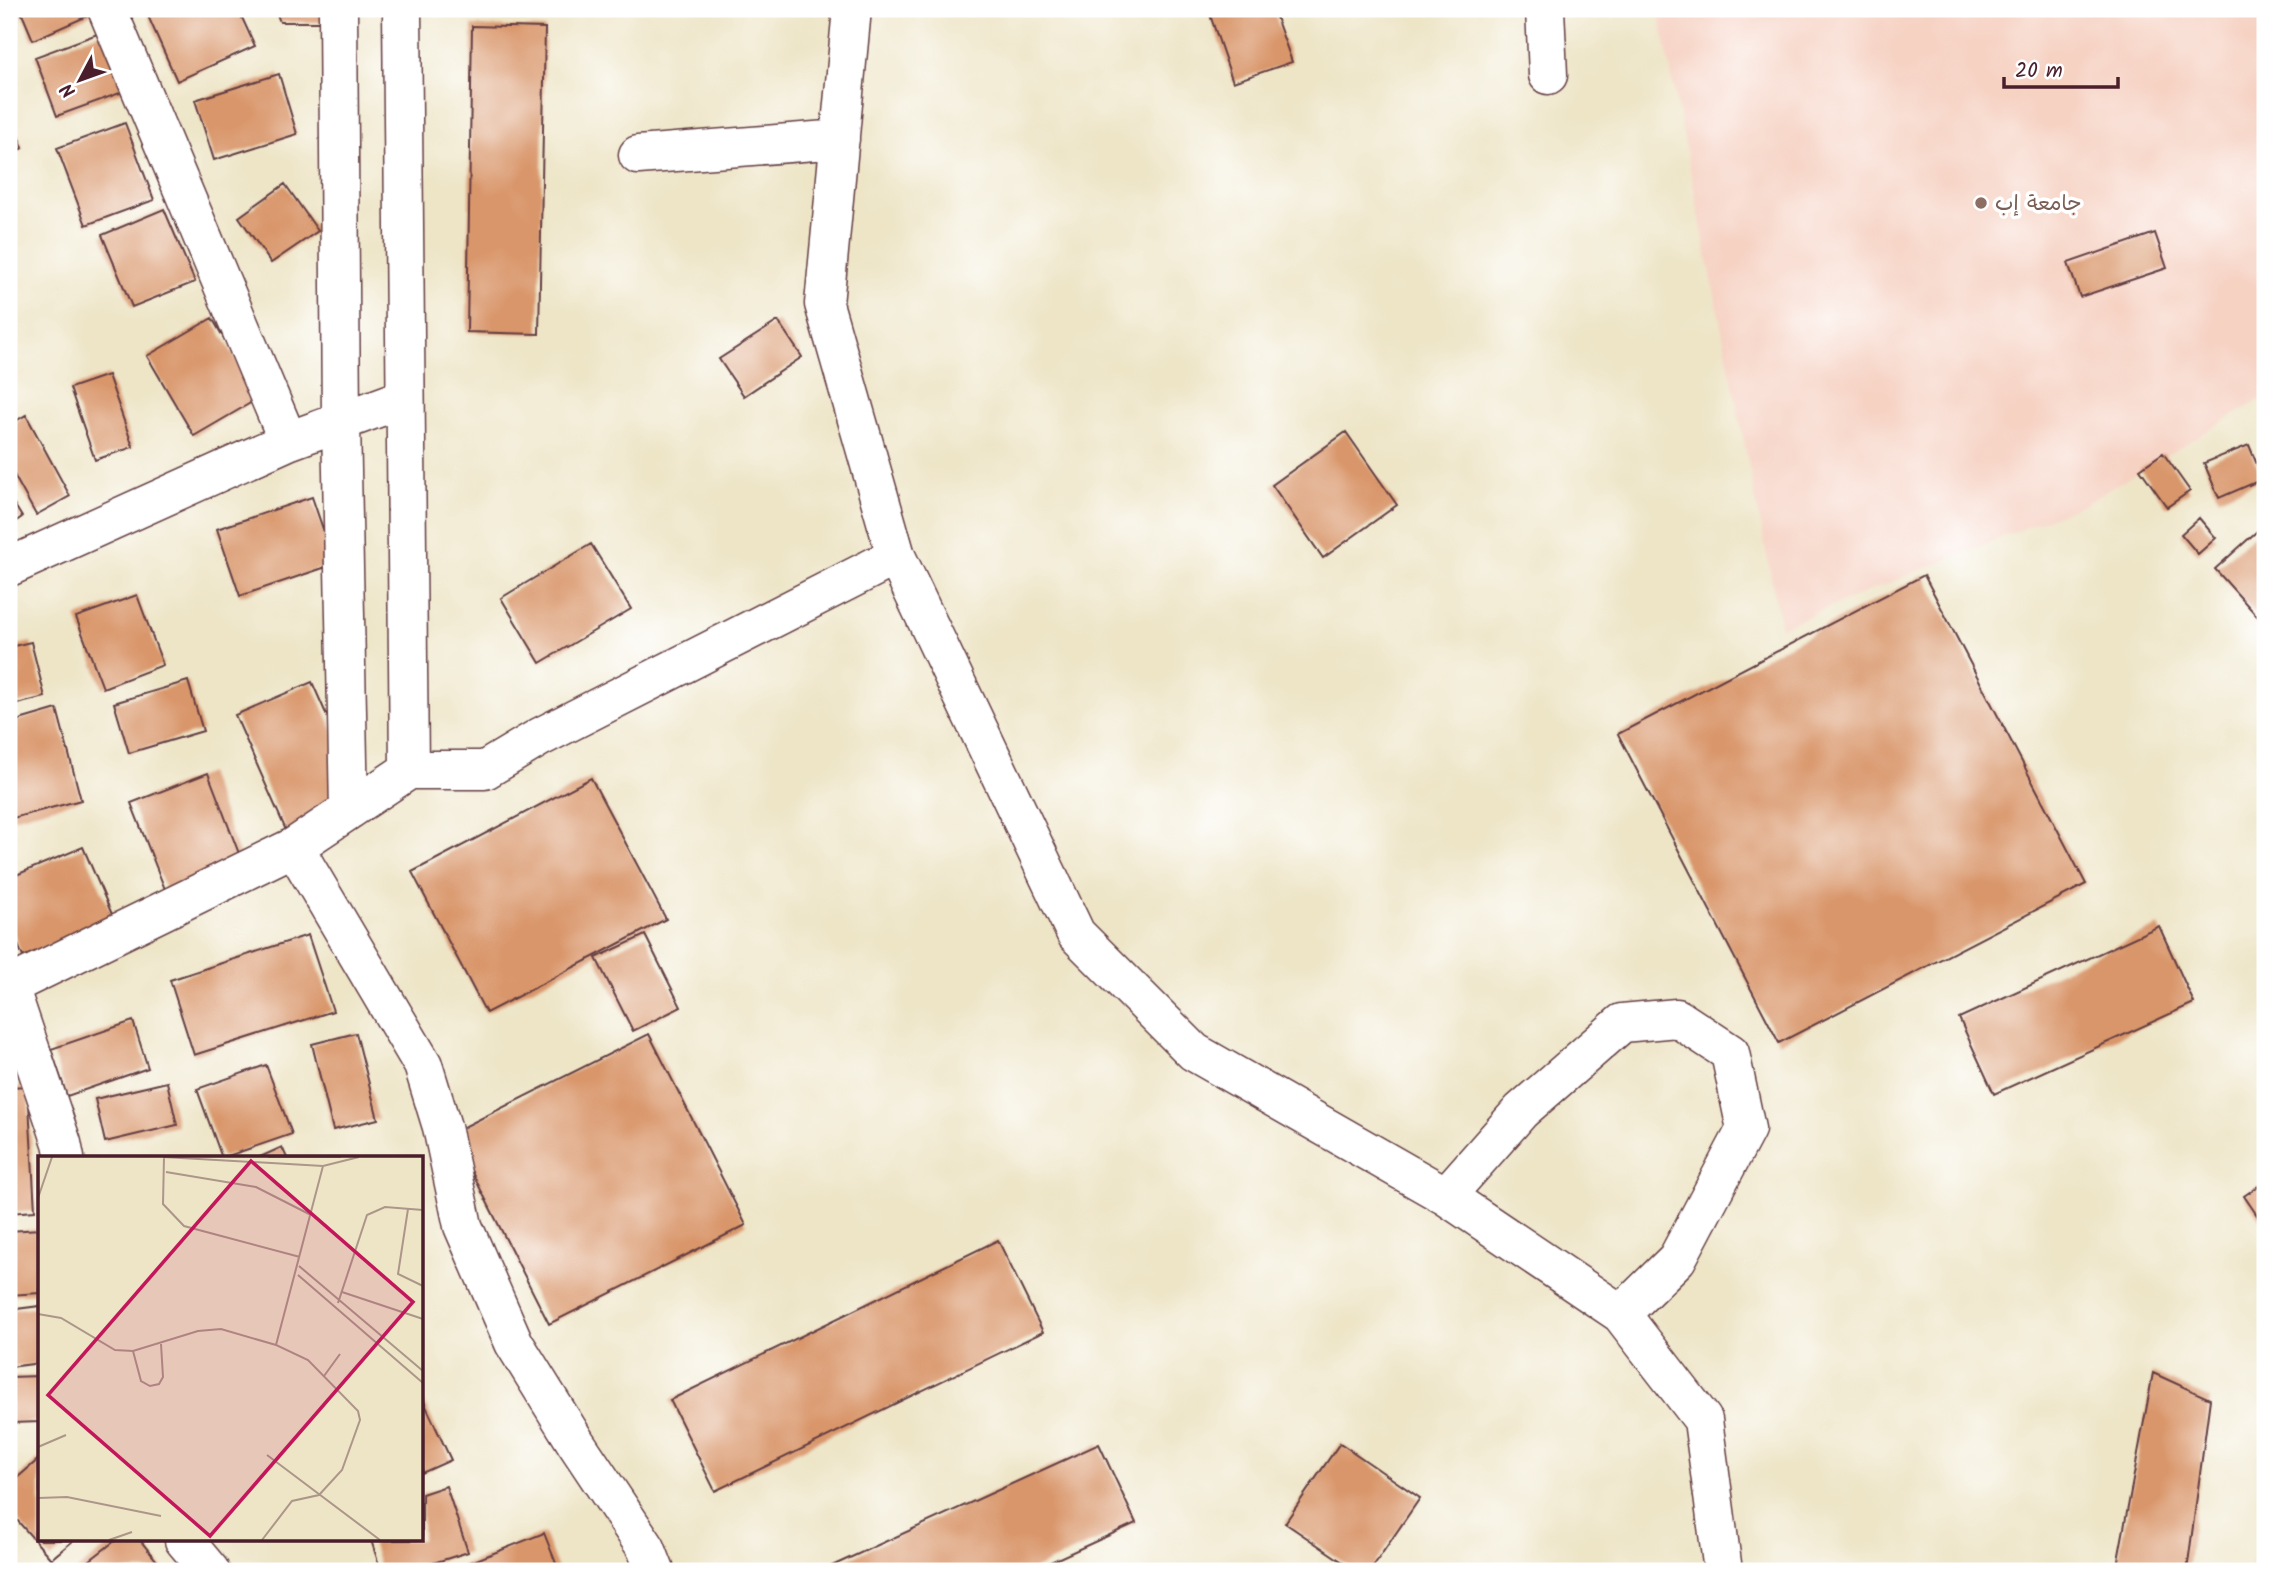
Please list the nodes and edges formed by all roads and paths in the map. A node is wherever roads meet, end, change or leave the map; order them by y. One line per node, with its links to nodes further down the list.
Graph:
1 (107, 9): 11 (street)
2 (338, 9): 10 (street)
3 (402, 9): 9 (street)
4 (852, 9): 7 (street)
5 (1545, 9): 6 (street)
6 (1548, 75)
7 (840, 139): 8 (street); 12 (street)
8 (638, 155)
9 (405, 398): 10 (street); 14 (street)
10 (341, 422): 11 (street); 15 (street)
11 (288, 442): 13 (street)
12 (896, 556): 14 (street); 19 (street)
13 (9, 567)
14 (409, 770): 15 (street)
15 (349, 810): 16 (street)
16 (294, 847): 17 (street); 23 (street)
17 (9, 986): 18 (street)
18 (65, 1156)
19 (1446, 1196): 20 (street); 20 (street)
20 (1621, 1314): 24 (street)
21 (186, 1542): 22 (street)
22 (210, 1571)
23 (655, 1571)
24 (1723, 1571)

